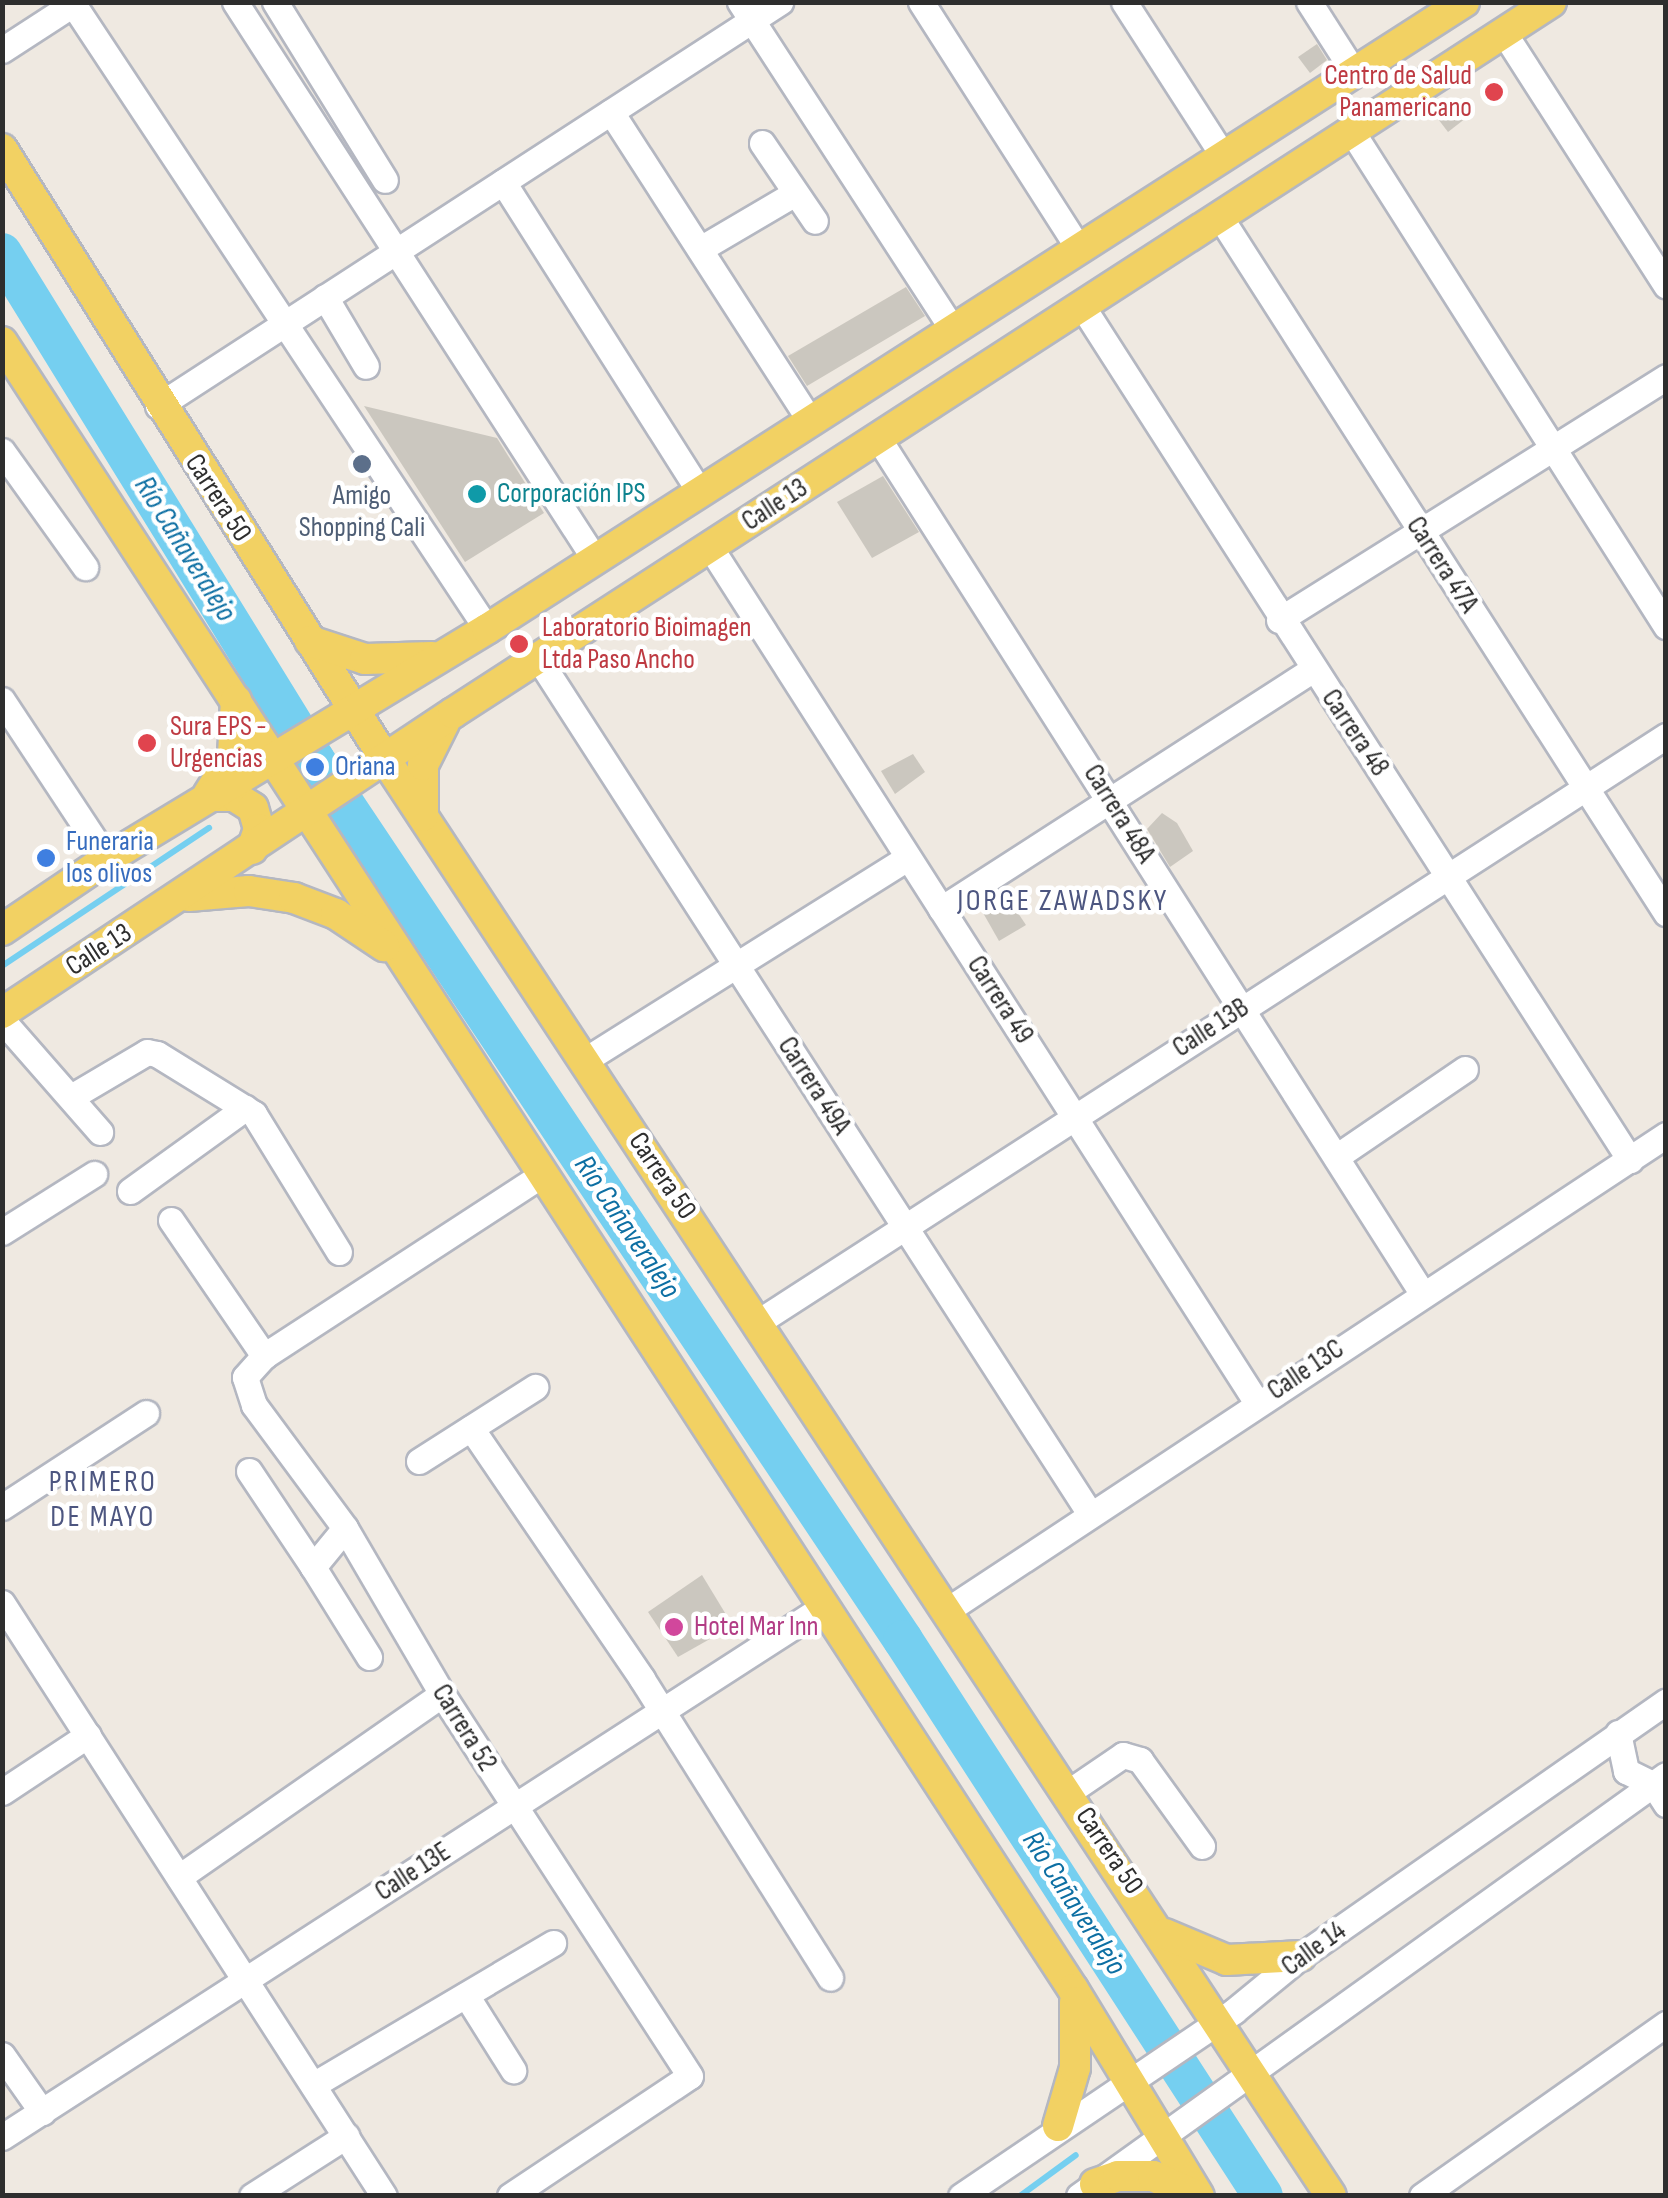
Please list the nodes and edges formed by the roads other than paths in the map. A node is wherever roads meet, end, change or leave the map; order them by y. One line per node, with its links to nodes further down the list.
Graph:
1 (236, 2): 15 (street)
2 (276, 2): 13 (street)
3 (780, 2): 10 (street)
4 (921, 2): 27 (street)
5 (1124, 2): 20 (street)
6 (1310, 2): 14 (street)
7 (1464, 2): 14 (main road, Calle 13)
8 (1551, 2): 11 (main road, Calle 13)
9 (74, 3): 12 (street); 32 (street)
10 (746, 12): 16 (street); 33 (street)
11 (1504, 33): 17 (main road, Calle 13); 29 (street)
12 (2, 50)
13 (314, 67): 15 (street); 21 (street)
14 (1355, 74): 20 (main road, Calle 13)
15 (288, 84): 28 (street)
16 (611, 112): 22 (street); 26 (street)
17 (1354, 135): 24 (main road, Calle 13); 42 (street)
18 (762, 143): 23 (street)
19 (2, 149): 38 (main road, Carrera 50)
20 (1224, 157): 27 (main road, Calle 13)
21 (385, 180)
22 (503, 182): 28 (street); 44 (street)
23 (795, 193): 25 (street); 26 (street)
24 (1220, 217): 31 (main road, Calle 13); 45 (street, Carrera 47A)
25 (815, 221)
26 (700, 249): 39 (street)
27 (1079, 249): 33 (main road, Calle 13)
28 (396, 252): 30 (street); 47 (street)
29 (1666, 285)
30 (325, 298): 32 (street); 35 (street)
31 (1082, 306): 40 (main road, Calle 13); 49 (street, Carrera 48)
32 (285, 324): 38 (street); 51 (street)
33 (953, 330): 39 (main road, Calle 13)
34 (2, 342): 36 (main road)
35 (366, 366)
36 (11, 373): 56 (main road)
37 (1666, 377): 42 (street)
38 (158, 406): 52 (main road, Carrera 50)
39 (809, 420): 43 (main road); 44 (main road, Calle 13)
40 (878, 438): 43 (main road, Calle 13); 64 (street, Carrera 48A)
41 (2, 451): 48 (street)
42 (1554, 451): 45 (street); 50 (street)
43 (838, 464): 46 (main road, Calle 13)
44 (700, 491): 47 (main road, Calle 13)
45 (1419, 531): 49 (street); 63 (street, Carrera 47A)
46 (710, 546): 54 (main road, Calle 13); 69 (street, Carrera 49)
47 (594, 558): 51 (main road, Calle 13)
48 (85, 566)
49 (1279, 620): 55 (street, Carrera 48)
50 (1666, 626)
51 (487, 629): 53 (main road, Calle 13)
52 (310, 641): 53 (main road); 59 (main road, Carrera 50)
53 (444, 654): 59 (main road, Calle 13)
54 (538, 658): 58 (main road, Calle 13); 76 (street, Carrera 49A)
55 (1313, 669): 64 (street); 71 (street, Carrera 48)
56 (235, 697): 61 (main road); 65 (main road)
57 (2, 700): 70 (street)
58 (453, 713): 62 (main road, Calle 13); 67 (main road)
59 (347, 714): 61 (main road, Calle 13); 62 (main road, Carrera 50)
60 (1666, 736): 63 (street, Calle 13B)
61 (280, 755): 65 (main road, Calle 13); 66 (main road)
62 (377, 764): 66 (main road, Calle 13); 67 (main road, Carrera 50)
63 (1585, 786): 71 (street, Calle 13B); 74 (street, Carrera 47A)
64 (1110, 800): 73 (street); 78 (street, Carrera 48A)
65 (206, 801): 68 (main road); 70 (main road, Calle 13)
66 (314, 807): 68 (main road, Calle 13); 77 (main road)
67 (423, 816): 80 (main road, Carrera 50)
68 (252, 849): 72 (main road, Calle 13)
69 (908, 857): 73 (street, Carrera 49); 76 (street)
70 (107, 859): 75 (main road, Calle 13)
71 (1450, 873): 78 (street, Calle 13B); 88 (street, Carrera 48)
72 (181, 897): 77 (main road); 79 (main road, Calle 13)
73 (942, 909): 84 (street, Carrera 49)
74 (1666, 913)
75 (2, 930)
76 (736, 966): 80 (street); 93 (street, Carrera 49A)
77 (408, 969): 90 (main road)
78 (1242, 1008): 84 (street, Calle 13B); 87 (street, Carrera 48A)
79 (2, 1016): 82 (street)
80 (585, 1060): 97 (main road, Carrera 50)
81 (1465, 1069): 87 (street)
82 (71, 1097): 83 (street); 85 (street)
83 (245, 1108): 91 (street); 95 (street)
84 (1074, 1117): 93 (street, Calle 13B); 100 (street, Carrera 49)
85 (100, 1132)
86 (1666, 1135): 88 (street, Calle 13C)
87 (1336, 1156): 96 (street, Carrera 48A)
88 (1630, 1160): 96 (street, Calle 13C)
89 (94, 1174): 94 (street)
90 (542, 1175): 98 (street); 110 (main road)
91 (130, 1191)
92 (170, 1220): 98 (street)
93 (905, 1227): 97 (street, Calle 13B); 106 (street, Carrera 49A)
94 (2, 1232)
95 (339, 1252)
96 (1422, 1293): 100 (street, Calle 13C)
97 (758, 1322): 111 (main road, Carrera 50)
98 (264, 1356): 107 (street, Carrera 52)
99 (536, 1387): 102 (street)
100 (1257, 1403): 106 (street, Calle 13C)
101 (146, 1413): 105 (street)
102 (471, 1428): 103 (street); 116 (street)
103 (419, 1462)
104 (250, 1470): 108 (street)
105 (2, 1507)
106 (1090, 1514): 111 (street, Calle 13C)
107 (345, 1528): 108 (street); 114 (street, Carrera 52)
108 (313, 1568): 113 (street)
109 (2, 1602): 112 (street)
110 (823, 1608): 116 (street, Calle 13E); 130 (main road)
111 (949, 1609): 120 (main road, Carrera 50)
112 (13, 1641): 118 (street)
113 (369, 1657)
114 (442, 1694): 122 (street, Carrera 52); 124 (street)
115 (1666, 1701): 117 (street, Calle 14)
116 (662, 1711): 122 (street, Calle 13E); 128 (street)
117 (1618, 1733): 119 (street); 127 (street, Calle 14)
118 (88, 1735): 121 (street); 124 (street)
119 (1661, 1788): 136 (street)
120 (1070, 1791): 123 (street); 125 (main road, Carrera 50)
121 (2, 1792)
122 (514, 1806): 129 (street, Calle 13E); 147 (street, Carrera 52)
123 (1202, 1846)
124 (179, 1876): 129 (street)
125 (1164, 1932): 127 (main road); 132 (main road, Carrera 50)
126 (553, 1943): 131 (street)
127 (1301, 1956): 132 (street, Calle 14)
128 (830, 1978)
129 (246, 1980): 138 (street); 139 (street, Calle 13E)
130 (1072, 1989): 137 (main road); 140 (main road)
131 (466, 1995): 135 (street); 138 (street)
132 (1214, 2023): 136 (main road, Carrera 50); 137 (street, Calle 14)
133 (1666, 2024): 151 (street)
134 (2, 2056): 139 (street)
135 (513, 2070)
136 (1246, 2073): 141 (street); 150 (main road, Carrera 50)
137 (1134, 2078): 140 (street, Calle 14); 141 (main road)
138 (313, 2085): 142 (street)
139 (42, 2112): 143 (street, Calle 13E)
140 (1058, 2126): 148 (street, Calle 14)
141 (1167, 2130): 144 (street); 149 (main road)
142 (346, 2136): 145 (street); 146 (street)
143 (2, 2137)
144 (1087, 2190): 149 (main road)
145 (252, 2196)
146 (384, 2196)
147 (510, 2196)
148 (961, 2196)
149 (1198, 2196)
150 (1331, 2196)
151 (1422, 2196)

